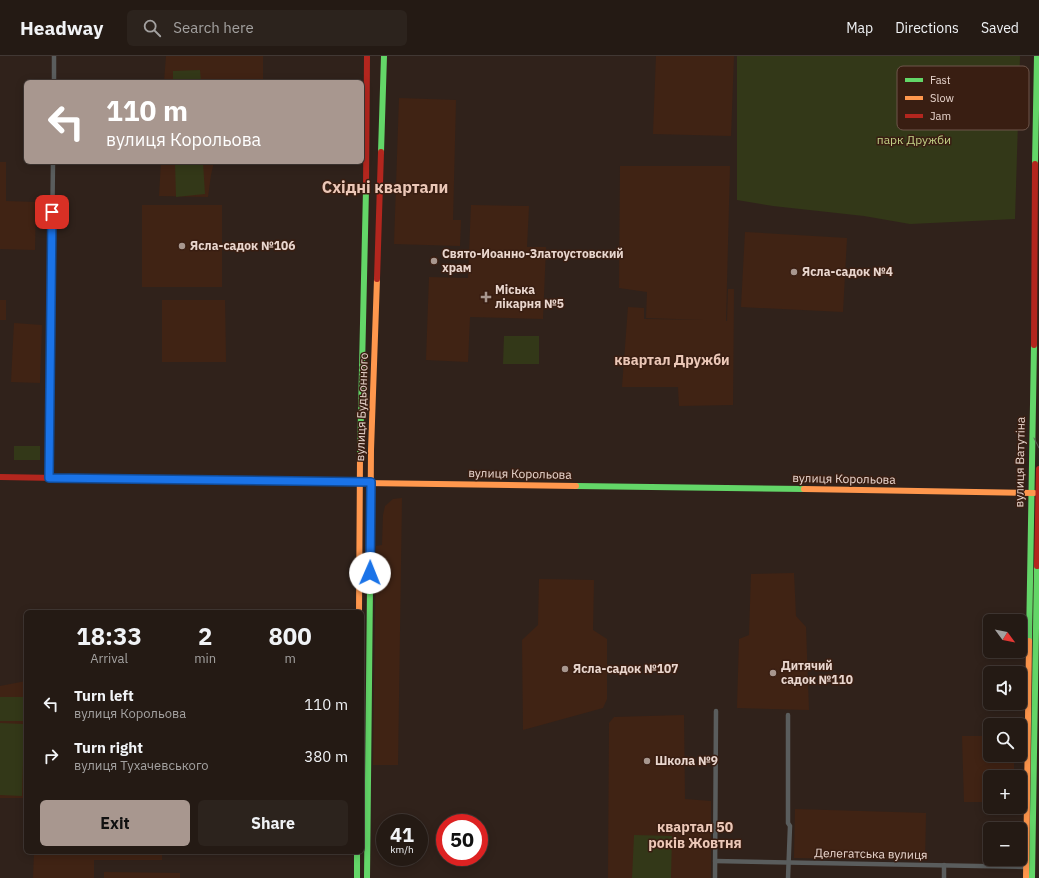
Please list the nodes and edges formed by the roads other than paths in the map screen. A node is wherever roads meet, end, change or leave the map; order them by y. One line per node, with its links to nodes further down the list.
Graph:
1 (54, 56): 5 (street)
2 (367, 56): 10 (main road, вулиця Будьонного)
3 (384, 56): 11 (main road, вулиця Будьонного)
4 (1037, 56): 13 (main road, вулиця Ватутіна)
5 (54, 80)
6 (53, 164): 9 (street)
7 (1039, 469): 12 (main road, вулиця Ватутіна)
8 (0, 477): 9 (main road, вулиця Корольова)
9 (49, 478): 10 (main road, вулиця Корольова)
10 (360, 482): 11 (main road, вулиця Корольова); 14 (main road, вулиця Будьонного)
11 (371, 482): 13 (main road, вулиця Корольова); 25 (main road, вулиця Будьонного)
12 (1039, 492): 13 (main road, вулиця Корольова); 18 (main road, вулиця Ватутіна)
13 (1031, 493): 17 (main road, вулиця Ватутіна)
14 (358, 610)
15 (716, 711): 20 (street)
16 (788, 715): 21 (street)
17 (1028, 731): 18 (street); 23 (main road, вулиця Ватутіна)
18 (1037, 731): 30 (main road, вулиця Ватутіна)
19 (357, 854): 24 (main road)
20 (715, 861): 21 (street, Делегатська вулиця); 26 (street)
21 (788, 862): 22 (street, Делегатська вулиця); 27 (street)
22 (944, 865): 23 (street, Делегатська вулиця); 28 (street)
23 (1026, 868): 29 (main road, вулиця Ватутіна)
24 (357, 878)
25 (367, 878)
26 (715, 878)
27 (788, 878)
28 (944, 878)
29 (1026, 878)
30 (1032, 878)

